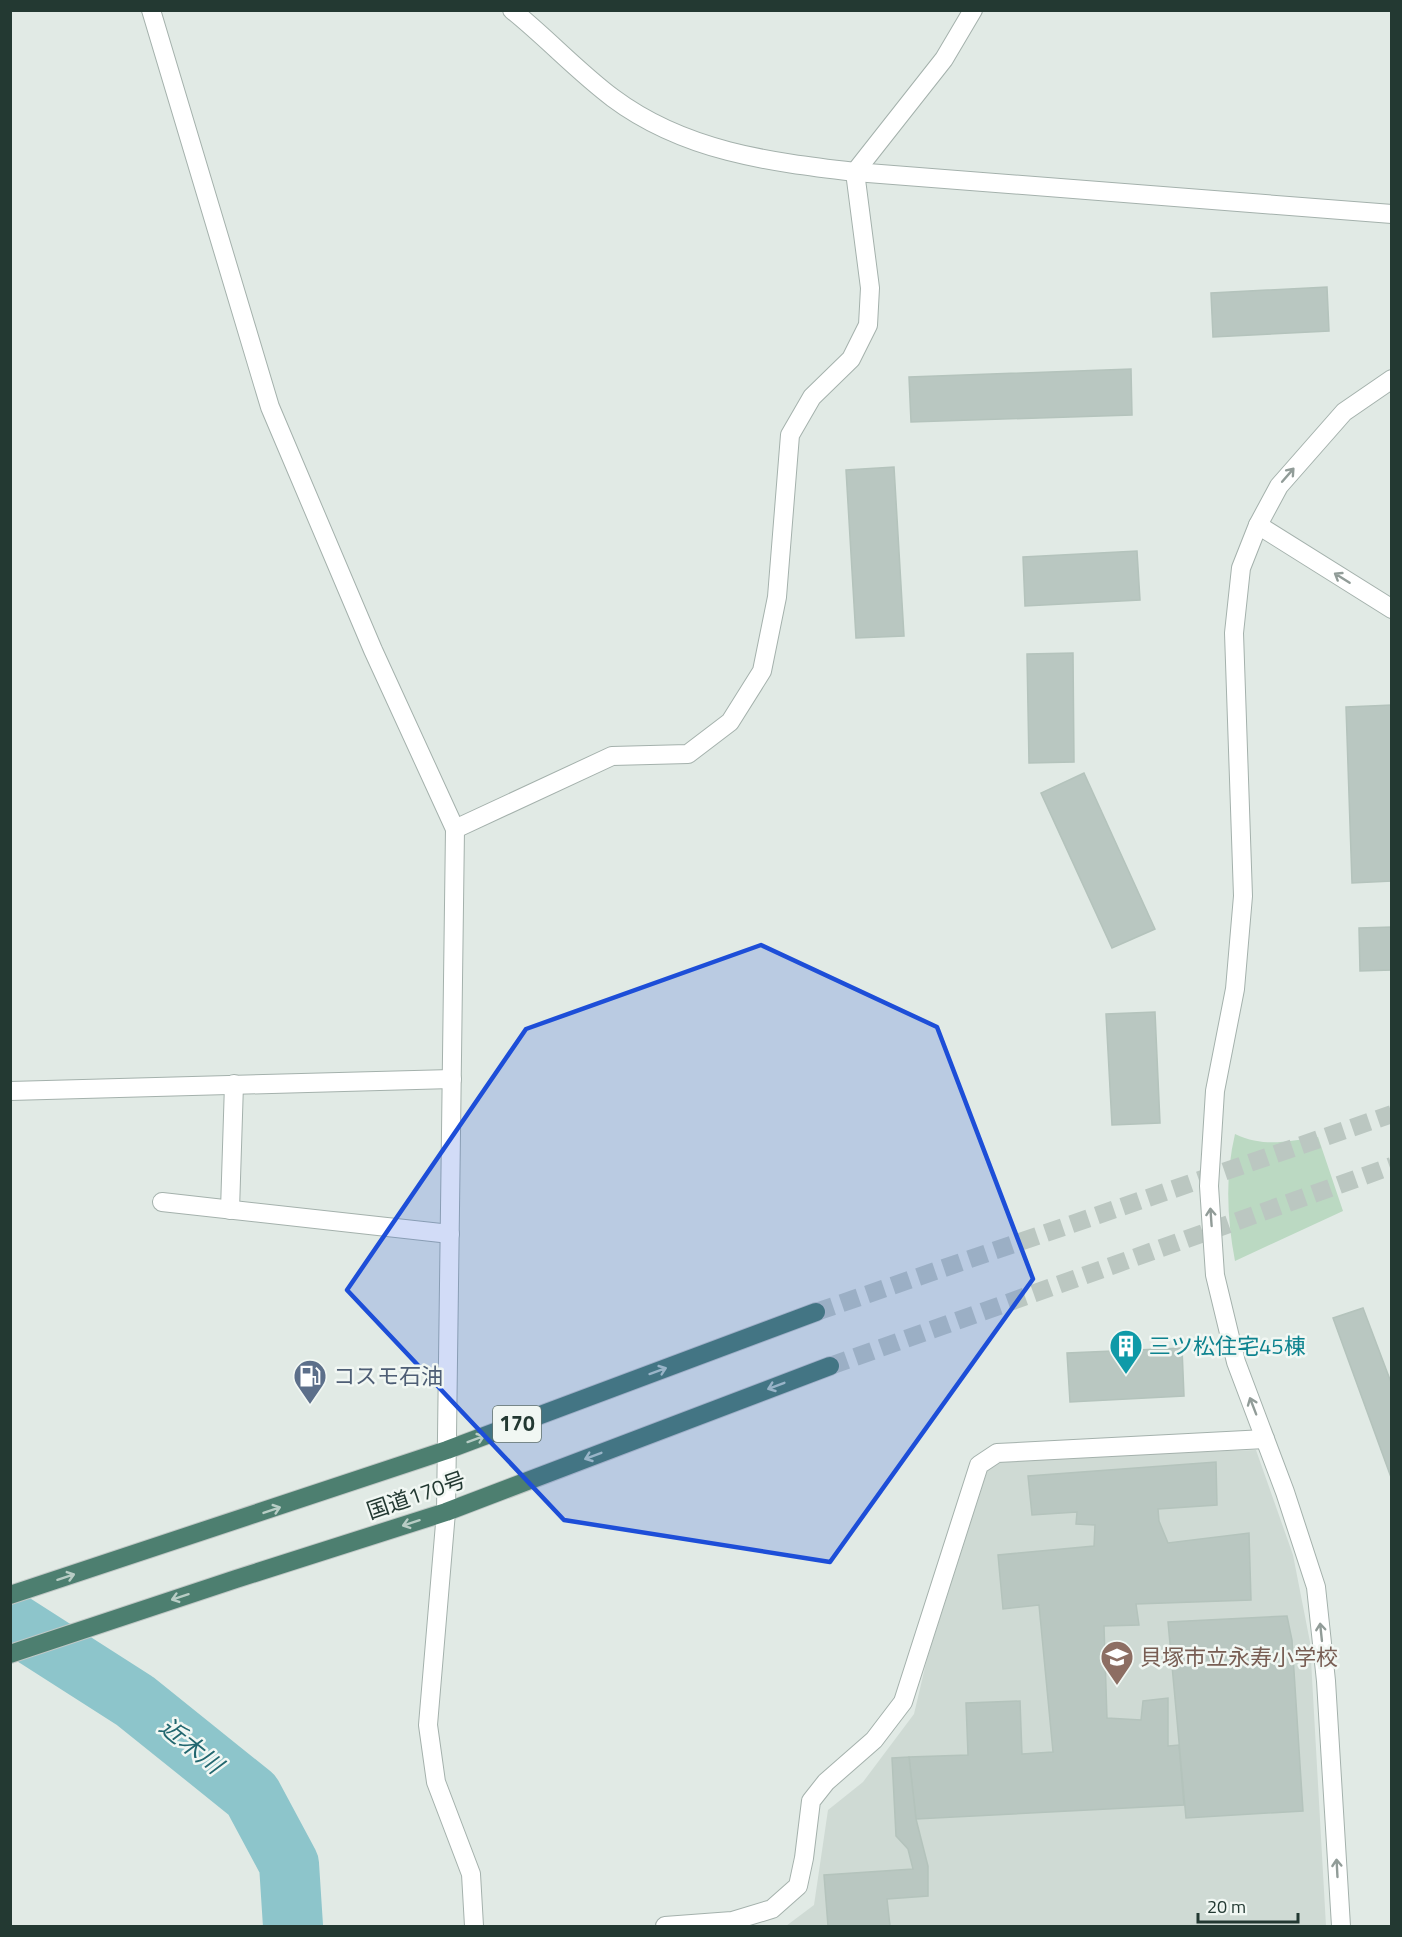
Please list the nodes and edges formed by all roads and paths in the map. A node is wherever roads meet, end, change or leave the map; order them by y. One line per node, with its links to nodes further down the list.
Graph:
1 (151, 10): 9 (street)
2 (512, 10): 4 (street)
3 (973, 10): 4 (street)
4 (855, 172): 5 (street); 9 (street)
5 (1392, 214)
6 (1392, 379): 7 (street, one-way to 6)
7 (1258, 525): 8 (street, one-way to 7); 18 (street, one-way to 7)
8 (1392, 609)
9 (455, 829): 10 (street)
10 (452, 1079): 11 (street); 15 (street)
11 (234, 1084): 12 (street); 14 (street)
12 (10, 1091)
13 (162, 1202): 14 (street)
14 (230, 1210): 15 (street)
15 (450, 1234): 19 (street)
16 (816, 1312): 19 (highway, 国道170号 / 170, one-way to 16)
17 (830, 1366): 20 (highway, 国道170号 / 170, one-way to 20)
18 (1265, 1439): 24 (street); 25 (street, one-way to 18)
19 (447, 1450): 20 (street); 21 (highway, 国道170号 / 170, one-way to 19)
20 (446, 1512): 22 (highway, 国道170号 / 170, one-way to 22); 23 (street)
21 (10, 1595)
22 (10, 1654)
23 (474, 1926)
24 (665, 1926)
25 (1341, 1926)

